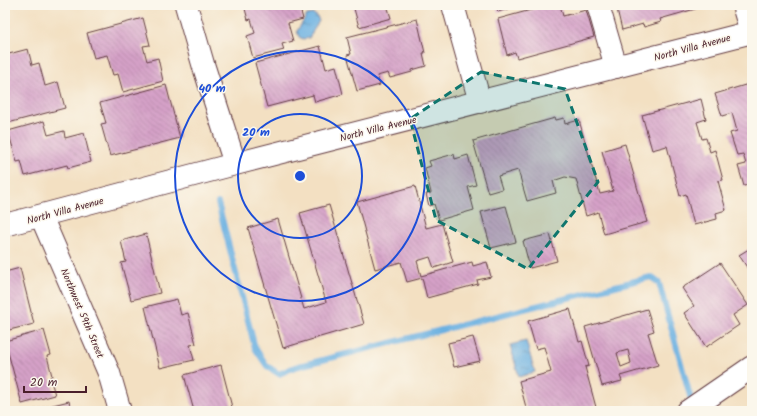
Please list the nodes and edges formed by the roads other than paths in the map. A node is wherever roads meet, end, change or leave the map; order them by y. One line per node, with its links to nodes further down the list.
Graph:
1 (186, 5): 8 (street)
2 (453, 5): 7 (street)
3 (598, 5): 6 (street)
4 (743, 5): 5 (street)
5 (751, 32): 6 (street, North Villa Avenue)
6 (616, 67): 7 (street, North Villa Avenue)
7 (480, 102): 8 (street, North Villa Avenue)
8 (235, 164): 9 (street, North Villa Avenue)
9 (41, 216): 10 (street, North Villa Avenue); 12 (street, Northwest 59th Street)
10 (5, 225)
11 (752, 367): 13 (street)
12 (120, 411)
13 (688, 411)

